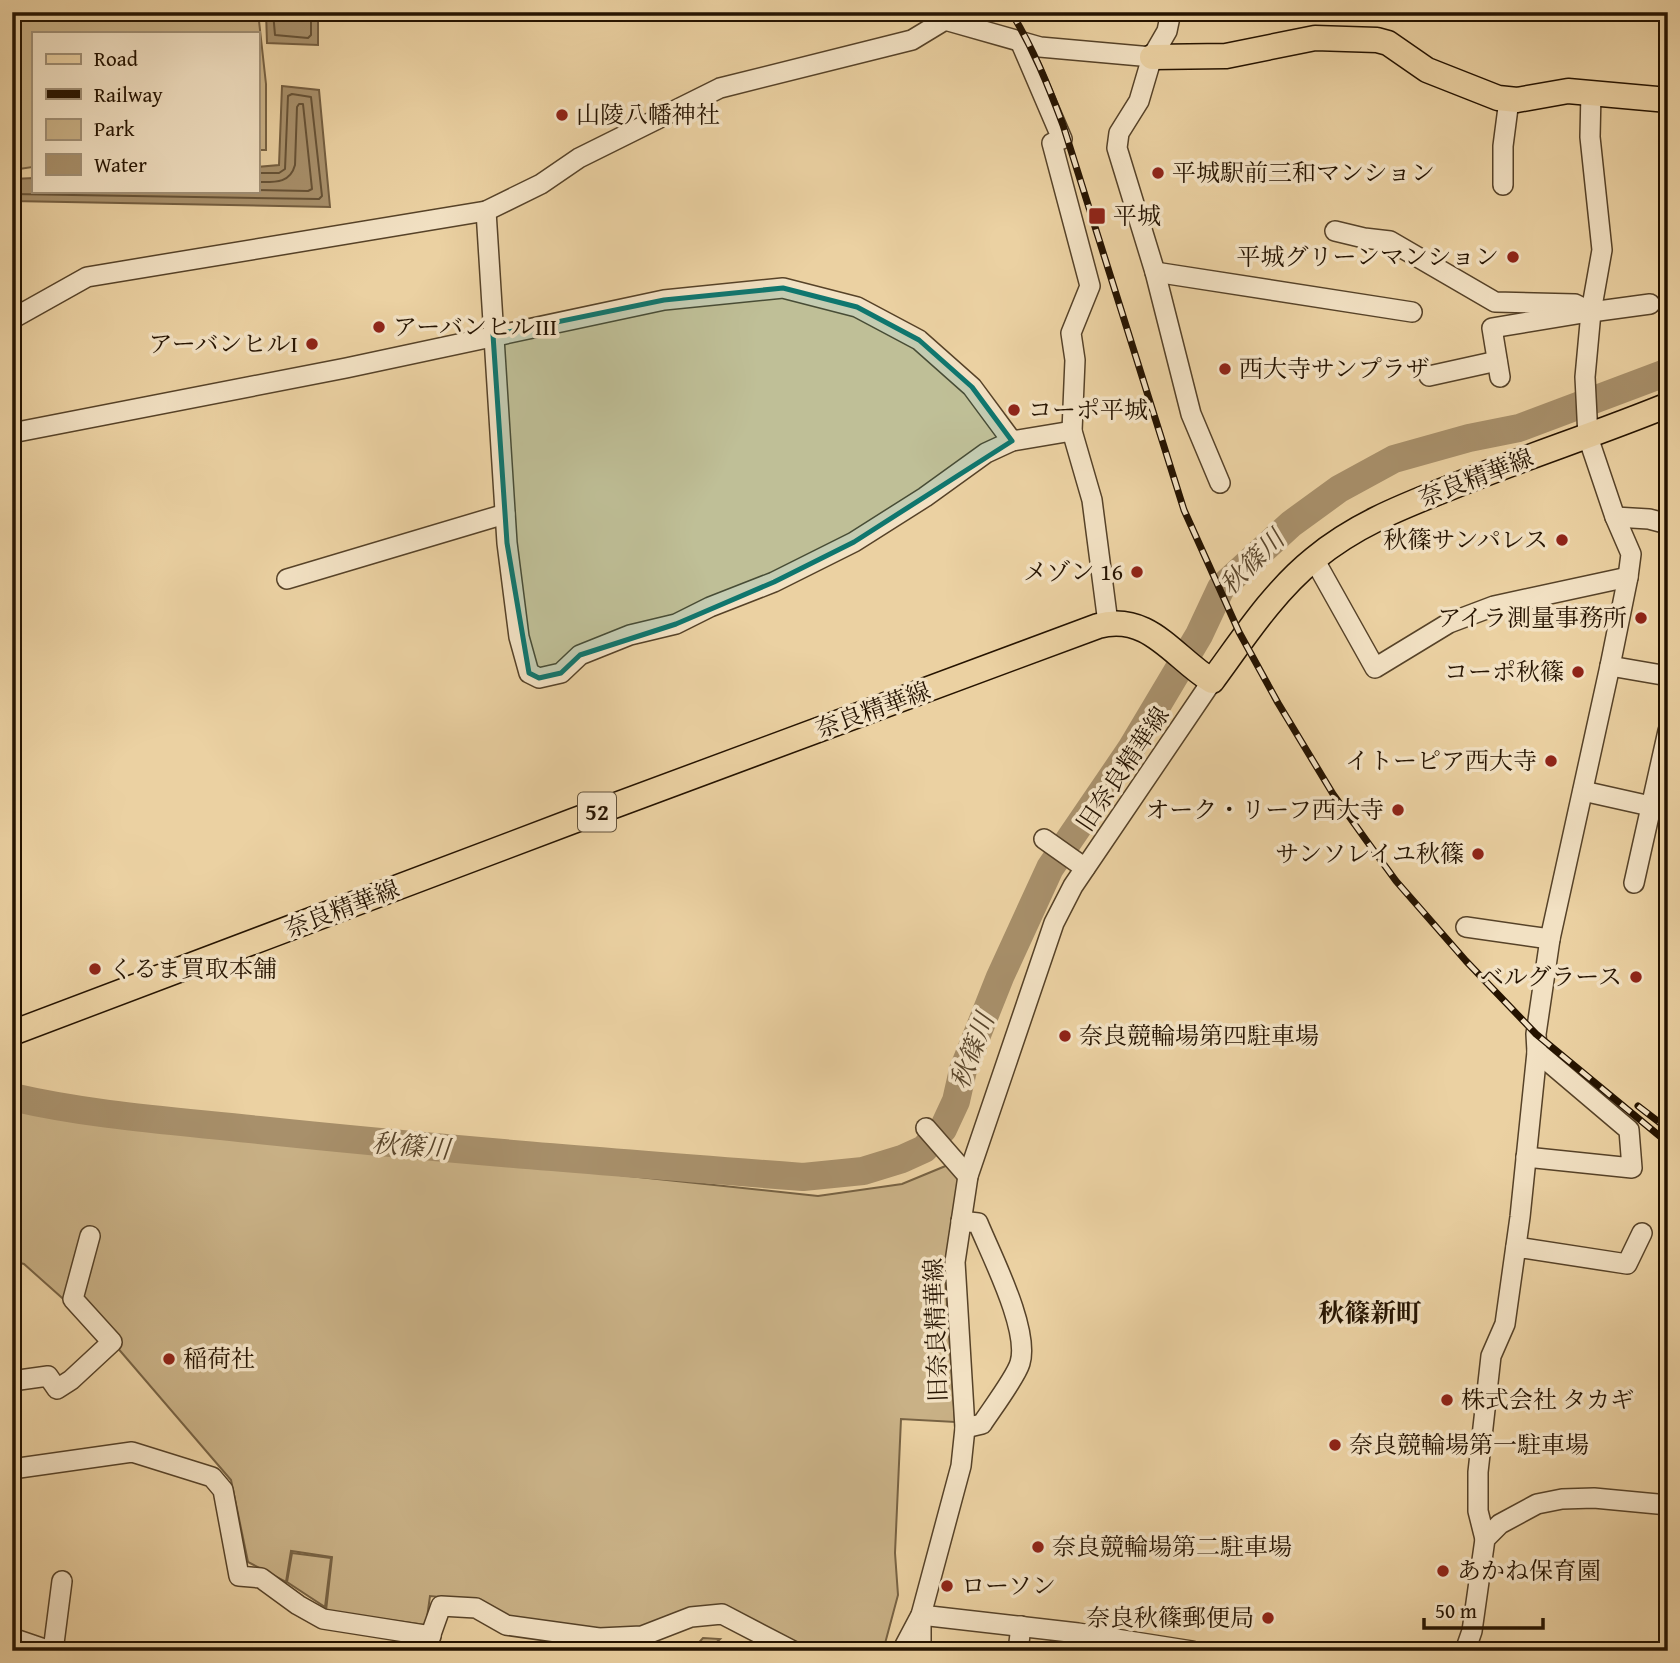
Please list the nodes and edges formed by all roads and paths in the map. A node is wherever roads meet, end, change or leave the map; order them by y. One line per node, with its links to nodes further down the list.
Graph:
1 (1171, 12): 4 (street)
2 (945, 16): 3 (street); 9 (street)
3 (1020, 41): 4 (street); 19 (street)
4 (1152, 58): 6 (main road); 11 (street)
5 (1591, 92): 6 (main road); 7 (main road); 14 (street)
6 (1509, 100): 8 (street)
7 (1668, 100)
8 (1503, 185)
9 (486, 211): 15 (street); 16 (street)
10 (1335, 230): 14 (street)
11 (1155, 272): 13 (street); 23 (street)
12 (1650, 304): 14 (street)
13 (1412, 312)
14 (1591, 312): 17 (street); 21 (street)
15 (12, 319)
16 (493, 335): 20 (street); 22 (street); 24 (street)
17 (1429, 376)
18 (1668, 405): 21 (main road, 奈良精華線)
19 (1072, 431): 22 (street); 30 (street)
20 (12, 433)
21 (1588, 433): 25 (street); 27 (main road, 奈良精華線)
22 (1012, 441): 24 (street)
23 (1220, 483)
24 (505, 514): 29 (street)
25 (1615, 517): 26 (street); 28 (street)
26 (1668, 524)
27 (1314, 559): 28 (street); 33 (main road, 奈良精華線)
28 (1628, 577): 31 (street)
29 (286, 579)
30 (1108, 623): 33 (main road, 奈良精華線 / 52); 42 (main road, 奈良精華線 / 52)
31 (1610, 666): 32 (street); 35 (street)
32 (1668, 676)
33 (1206, 677): 38 (street, 旧奈良精華線)
34 (1668, 731): 36 (street)
35 (1583, 790): 36 (street); 41 (street)
36 (1660, 808): 39 (street)
37 (1044, 839): 38 (street)
38 (1085, 868): 46 (street, 旧奈良精華線)
39 (1634, 883)
40 (1466, 927): 41 (street)
41 (1550, 939): 43 (street)
42 (12, 1033)
43 (1537, 1052): 45 (street); 45 (street)
44 (926, 1128): 46 (street)
45 (1526, 1157): 50 (street)
46 (968, 1176): 47 (street, 旧奈良精華線)
47 (961, 1221): 52 (street, 旧奈良精華線); 52 (street)
48 (1642, 1233): 50 (street)
49 (90, 1236): 51 (street)
50 (1516, 1247): 55 (street)
51 (12, 1381)
52 (965, 1429): 57 (street, 旧奈良精華線)
53 (12, 1469): 61 (street)
54 (1668, 1505): 55 (street)
55 (1485, 1539): 69 (street)
56 (62, 1581): 63 (street)
57 (921, 1615): 58 (street); 65 (street, 旧奈良精華線); 66 (street)
58 (1021, 1626): 60 (street); 67 (street)
59 (12, 1638): 63 (street)
60 (1076, 1642): 62 (street)
61 (428, 1644): 64 (street)
62 (1147, 1647): 68 (street)
63 (51, 1651)
64 (793, 1651)
65 (902, 1651)
66 (921, 1651)
67 (1018, 1651)
68 (1192, 1651)
69 (1465, 1651)

